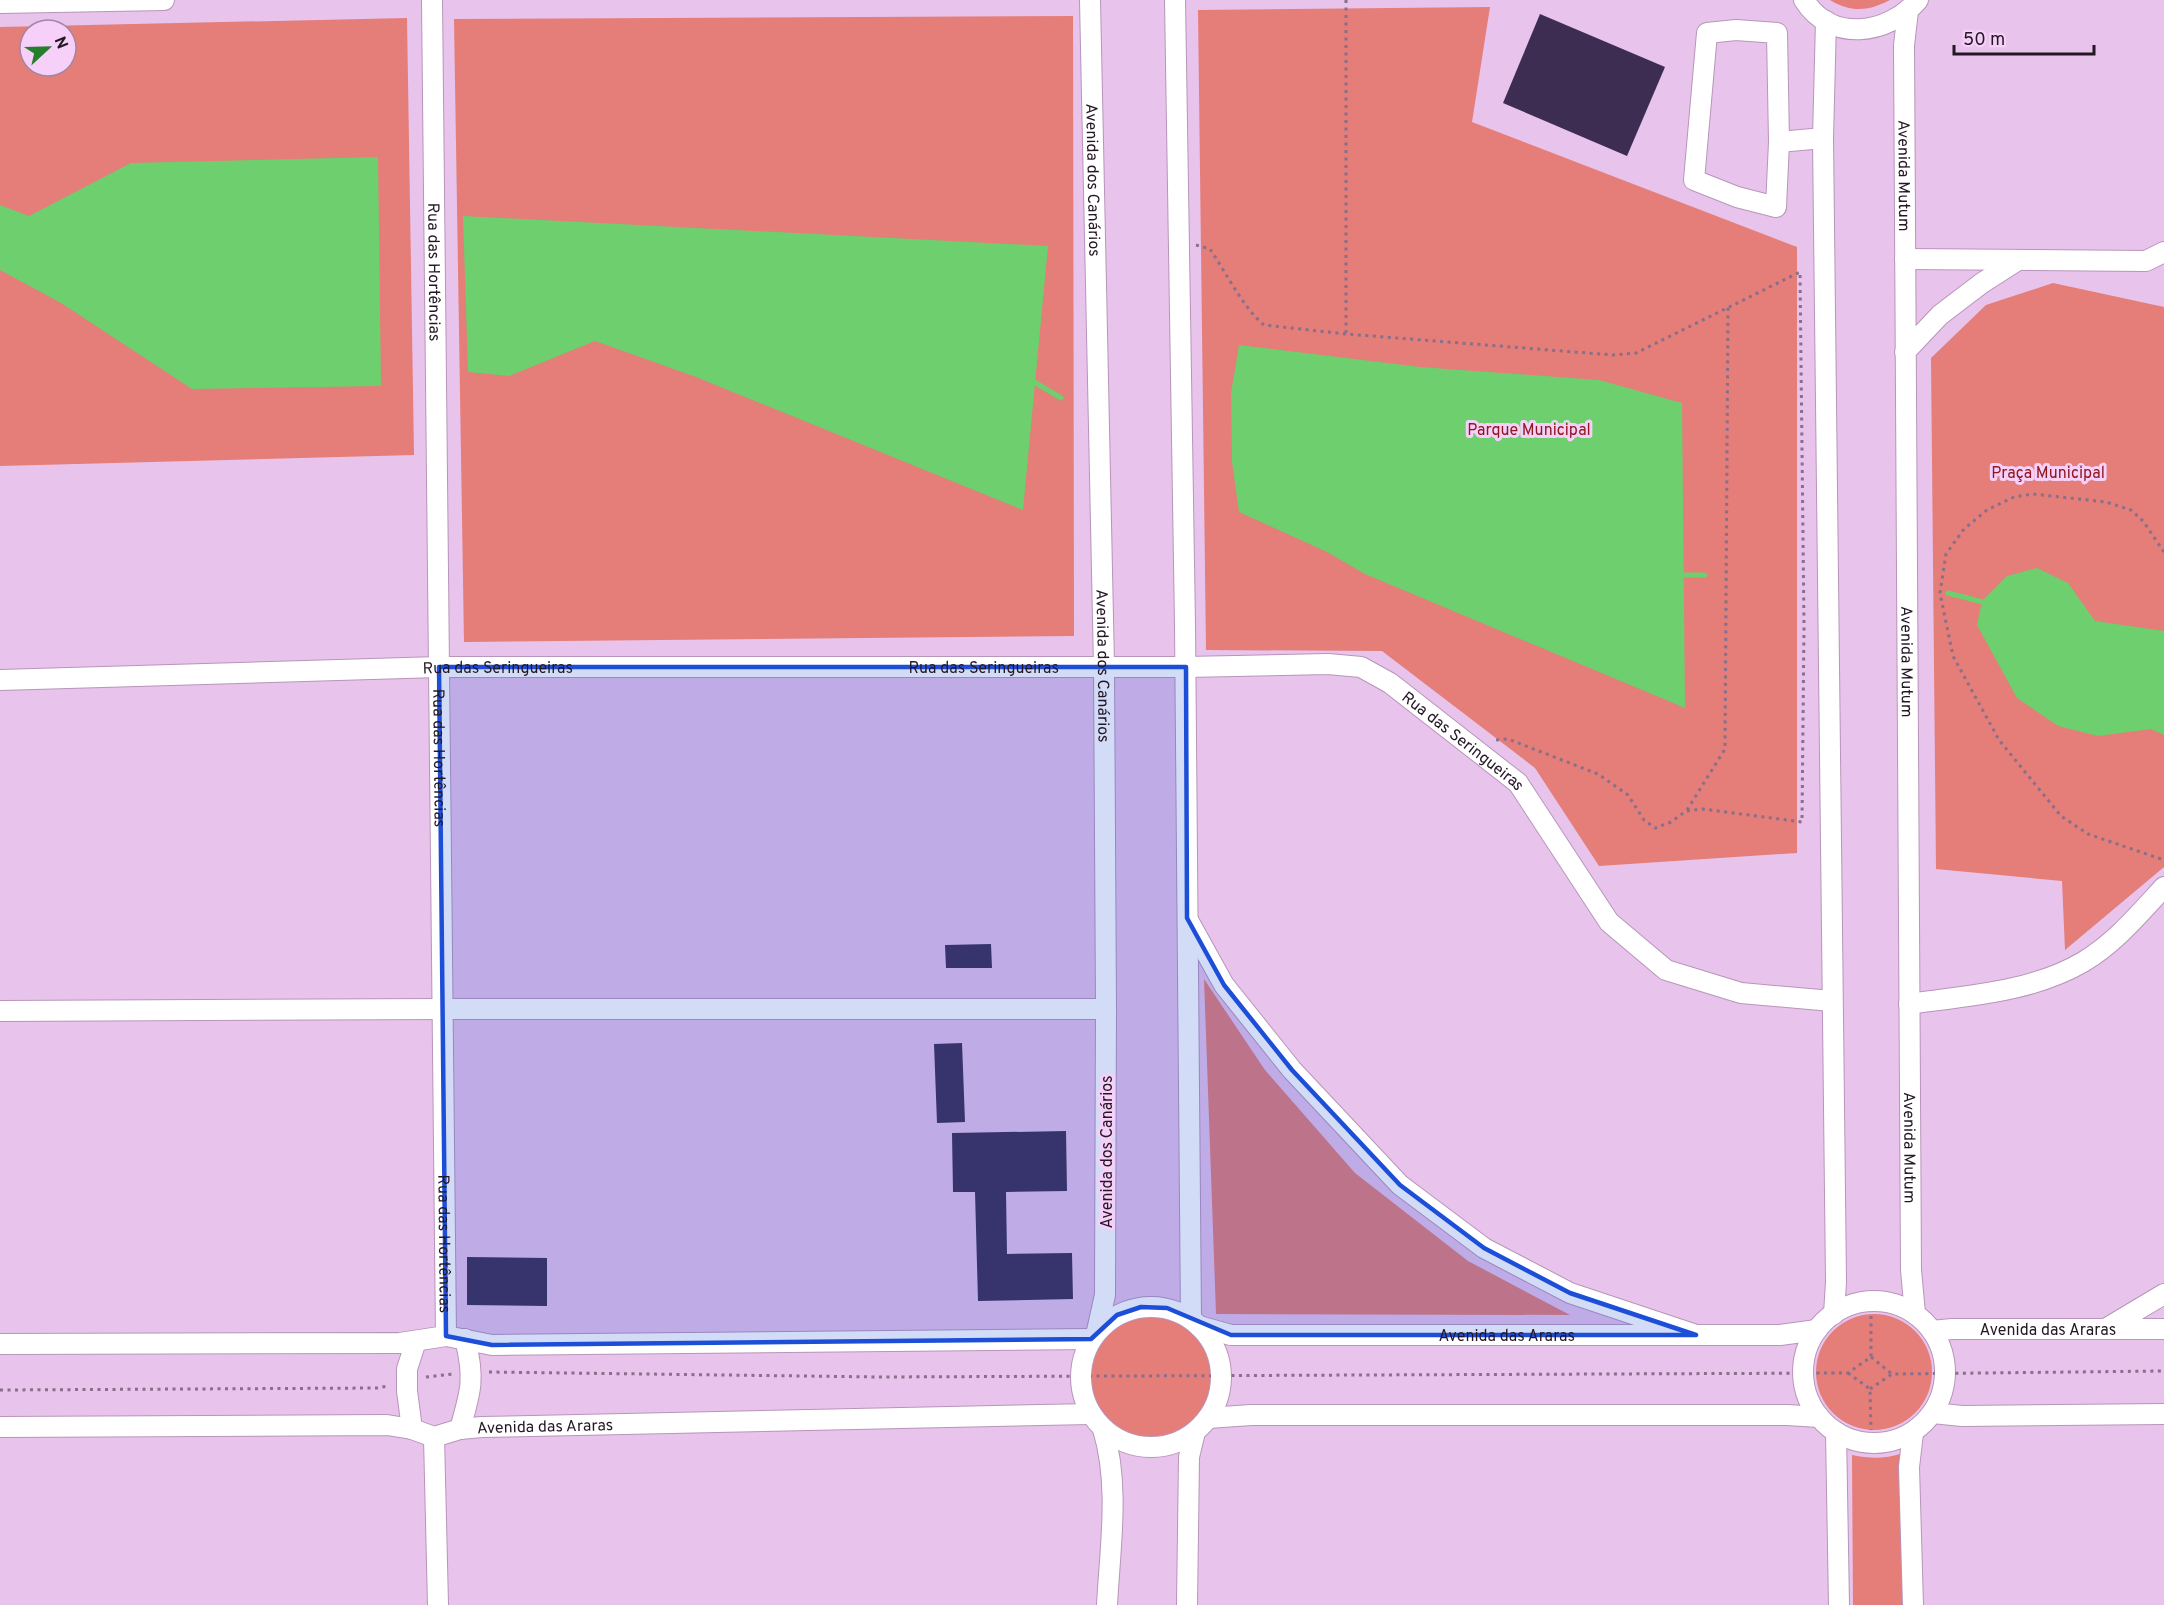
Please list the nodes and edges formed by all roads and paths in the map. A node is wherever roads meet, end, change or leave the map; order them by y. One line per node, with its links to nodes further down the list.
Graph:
1 (164, 0): 7 (street)
2 (432, 0): 21 (street, Rua das Hortências)
3 (1090, 0): 20 (street, Avenida dos Canários)
4 (1175, 0): 12 (street)
5 (1346, 0): 17 (path)
6 (1804, 0): 9 (street)
7 (0, 3)
8 (1913, 6): 9 (street); 14 (street, Avenida Mutum)
9 (1826, 21): 10 (street)
10 (1823, 138): 11 (street); 29 (street)
11 (1779, 142): 11 (street)
12 (1179, 245): 17 (path); 22 (street)
13 (2164, 252): 15 (street)
14 (1905, 259): 15 (street); 18 (street, Avenida Mutum)
15 (2019, 260): 18 (street)
16 (1728, 307): 17 (path); 25 (path); 25 (path)
17 (1347, 334)
18 (1905, 352): 30 (street, Avenida Mutum)
19 (2164, 552): 26 (path)
20 (1104, 666): 21 (street, Rua das Seringueiras); 22 (street, Rua das Seringueiras); 32 (street, Avenida dos Canários)
21 (439, 667): 23 (street, Rua das Seringueiras); 31 (street, Rua das Hortências)
22 (1186, 667): 28 (street); 29 (street, Rua das Seringueiras)
23 (0, 680)
24 (1491, 740): 25 (path)
25 (1686, 811)
26 (2164, 860)
27 (2164, 887): 30 (street)
28 (1187, 918): 38 (street); 44 (street)
29 (1832, 1001): 35 (street)
30 (1909, 1004): 37 (street, Avenida Mutum)
31 (442, 1009): 32 (street); 33 (street); 45 (street, Rua das Hortências)
32 (1106, 1009): 43 (street, Avenida dos Canários)
33 (0, 1011)
34 (2164, 1294): 39 (street)
35 (1834, 1314): 37 (street); 41 (street)
36 (1871, 1314): 49 (path)
37 (1915, 1314): 42 (street)
38 (1195, 1322): 43 (street, Avenida das Araras); 44 (street, Avenida das Araras); 56 (street)
39 (2105, 1329): 40 (street, Avenida das Araras); 42 (street, Avenida das Araras)
40 (2164, 1329)
41 (1817, 1330): 44 (street, Avenida das Araras); 54 (street)
42 (1932, 1331): 53 (street)
43 (1094, 1335): 46 (street); 57 (street, Avenida dos Canários)
44 (1696, 1335)
45 (446, 1336): 46 (street); 47 (street)
46 (465, 1339): 51 (street)
47 (416, 1341): 48 (street); 58 (street)
48 (0, 1344)
49 (1871, 1357): 52 (path); 55 (path)
50 (2164, 1371): 53 (path)
51 (471, 1373): 57 (path); 58 (path); 68 (street)
52 (1848, 1373): 54 (path); 59 (path)
53 (1944, 1373): 55 (path); 61 (street)
54 (1803, 1374): 56 (path); 63 (street)
55 (1892, 1374): 59 (path)
56 (1220, 1376): 57 (path); 65 (street)
57 (1082, 1377): 64 (street)
58 (407, 1381): 60 (path); 67 (street)
59 (1870, 1389): 69 (path)
60 (0, 1390)
61 (1933, 1413): 62 (street); 71 (street)
62 (2164, 1414)
63 (1819, 1417): 65 (street); 70 (street)
64 (1097, 1421): 65 (street); 68 (street, Avenida das Araras); 74 (street)
65 (1202, 1425): 75 (street)
66 (0, 1427): 67 (street)
67 (412, 1429): 72 (street)
68 (460, 1429): 72 (street, Avenida das Araras)
69 (1871, 1430)
70 (1836, 1432): 71 (street); 76 (street)
71 (1913, 1433): 77 (street)
72 (434, 1437): 73 (street)
73 (438, 1605)
74 (1107, 1605)
75 (1187, 1605)
76 (1839, 1605)
77 (1912, 1605)

